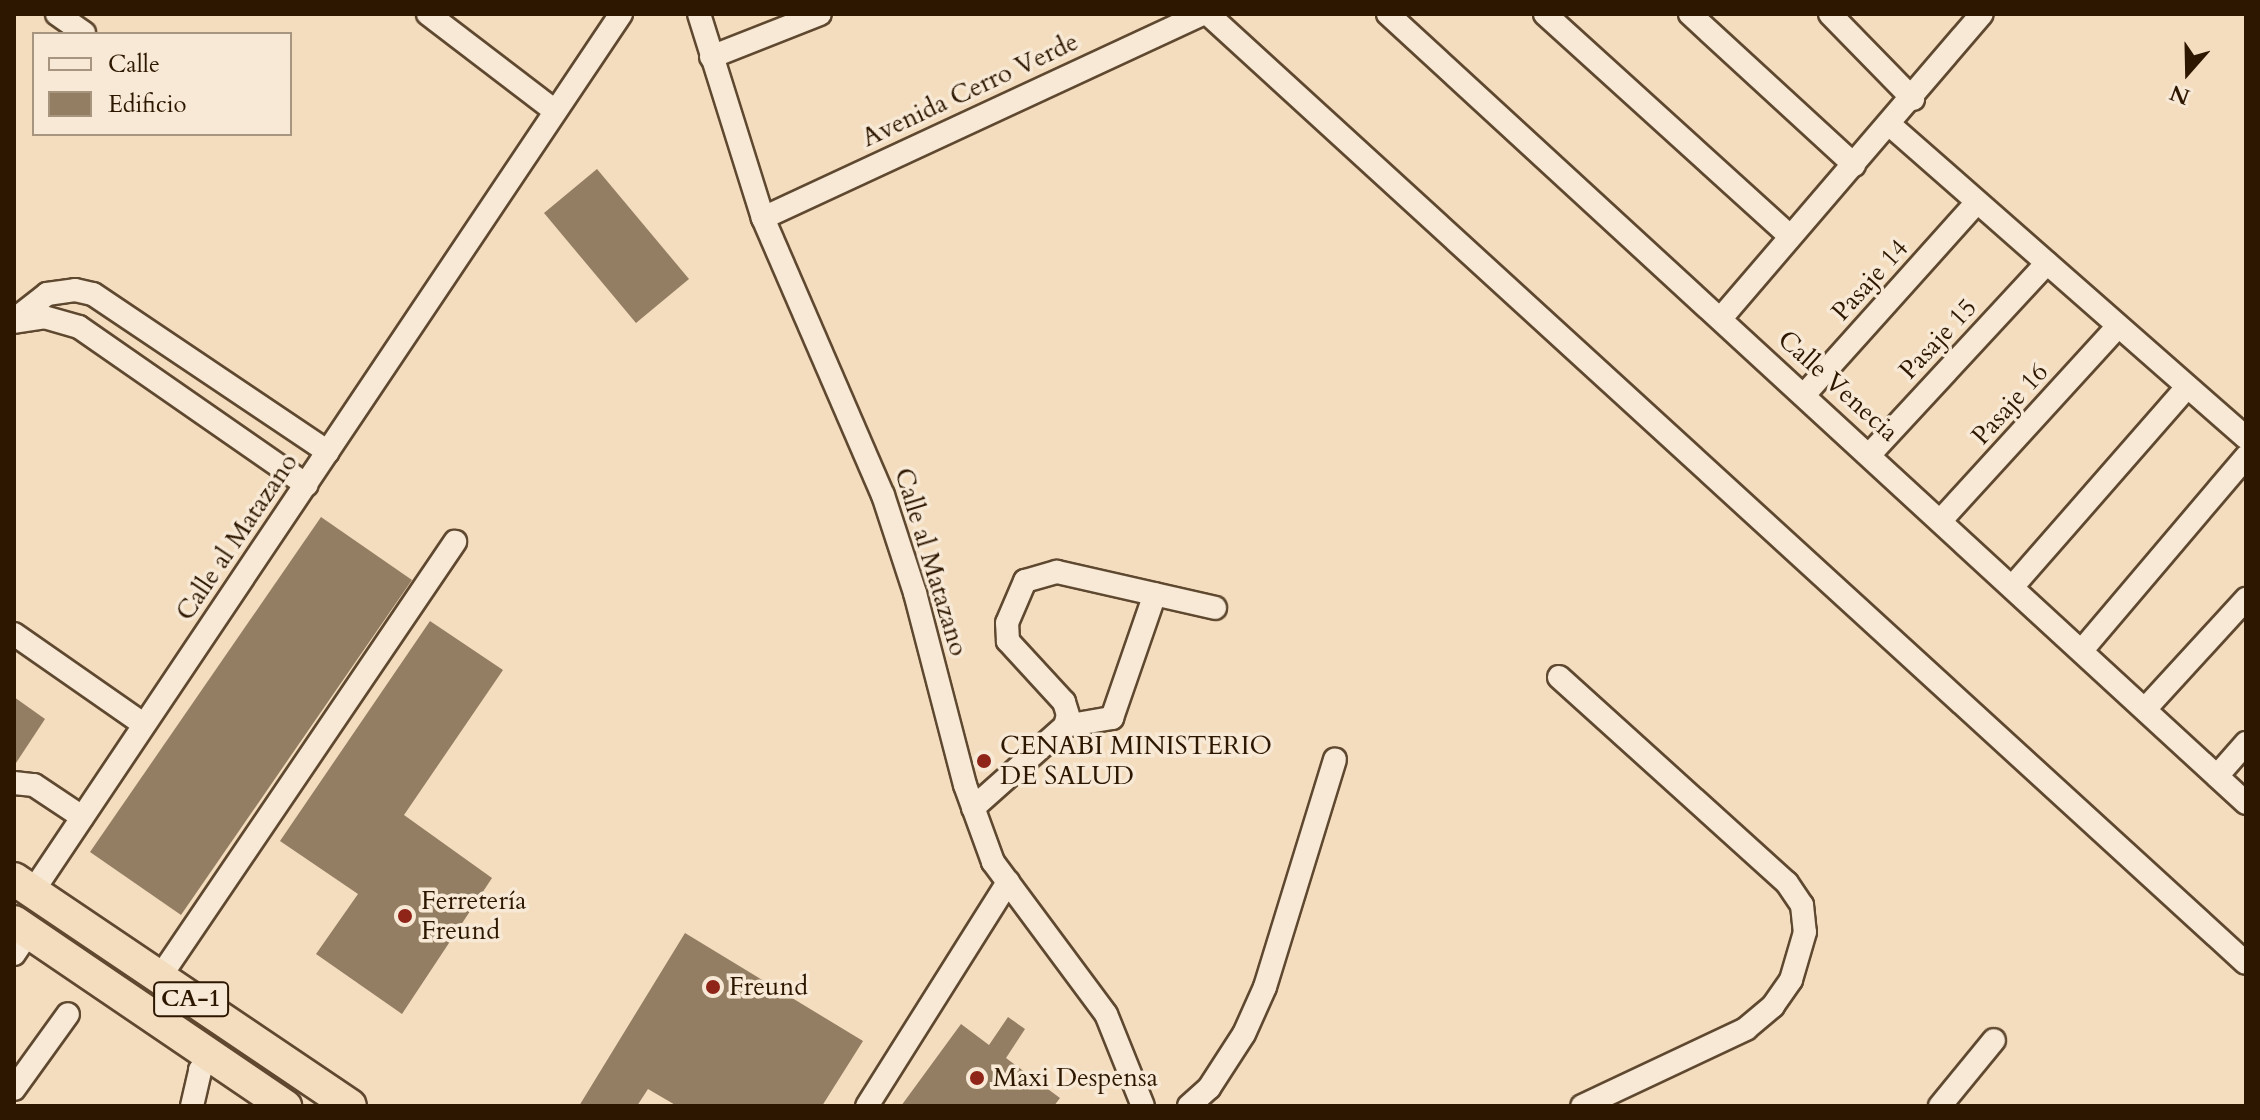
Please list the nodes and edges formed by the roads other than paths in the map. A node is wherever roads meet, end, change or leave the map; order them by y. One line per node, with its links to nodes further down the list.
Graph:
1 (57, 14): 13 (street)
2 (428, 14): 16 (street)
3 (621, 14): 16 (street, Calle al Matazano)
4 (699, 14): 14 (street, Calle al Matazano)
5 (820, 14): 14 (street)
6 (1202, 14): 20 (street, Avenida Cerro Verde)
7 (1208, 14): 55 (street)
8 (1388, 14): 23 (street, Calle Venecia)
9 (1545, 14): 21 (street)
10 (1690, 14): 18 (street)
11 (1830, 14): 15 (street)
12 (1974, 17): 15 (street)
13 (83, 32)
14 (711, 57): 20 (street, Calle al Matazano)
15 (1913, 99): 17 (street)
16 (555, 111): 29 (street, Calle al Matazano)
17 (1890, 125): 18 (street); 19 (street)
18 (1854, 165): 21 (street)
19 (1977, 202): 22 (street); 27 (street, Pasaje 14)
20 (763, 218): 50 (street, Calle al Matazano)
21 (1790, 236): 23 (street)
22 (2047, 263): 25 (street); 30 (street, Pasaje 15)
23 (1722, 317): 27 (street, Calle Venecia)
24 (14, 321): 29 (street); 32 (street)
25 (2118, 326): 26 (street); 33 (street, Pasaje 16)
26 (2187, 387): 28 (street); 35 (street)
27 (1804, 395): 30 (street, Calle Venecia)
28 (2246, 438)
29 (328, 452): 32 (street, Calle al Matazano)
30 (1871, 453): 33 (street, Calle Venecia)
31 (2246, 457): 40 (street)
32 (306, 485): 43 (street, Calle al Matazano)
33 (1942, 519): 35 (street, Calle Venecia)
34 (455, 542): 56 (street)
35 (2013, 586): 40 (street, Calle Venecia)
36 (1155, 594): 38 (street); 44 (street); 44 (street)
37 (2246, 599): 42 (street)
38 (1215, 608)
39 (14, 634): 43 (street)
40 (2083, 649): 42 (street, Calle Venecia)
41 (1559, 677): 67 (street)
42 (2147, 707): 47 (street, Calle Venecia)
43 (143, 724): 51 (street, Calle al Matazano)
44 (1065, 726): 50 (street)
45 (2246, 743): 47 (street)
46 (1335, 760): 66 (street)
47 (2217, 776): 49 (street, Calle Venecia)
48 (14, 783): 51 (street)
49 (2246, 803)
50 (973, 808): 52 (street, Calle al Matazano)
51 (82, 817): 53 (street, Calle al Matazano)
52 (1008, 882): 64 (street); 65 (street, Calle al Matazano)
53 (20, 890): 56 (highway, CA-1)
54 (19, 936): 59 (highway, CA-1)
55 (2246, 963)
56 (160, 977): 63 (highway, CA-1)
57 (68, 1014): 60 (street)
58 (1994, 1040): 68 (street)
59 (211, 1056): 61 (street); 62 (highway, CA-1)
60 (14, 1089)
61 (192, 1106)
62 (285, 1106)
63 (350, 1106)
64 (867, 1106)
65 (1143, 1106)
66 (1189, 1106)
67 (1582, 1106)
68 (1940, 1106)

